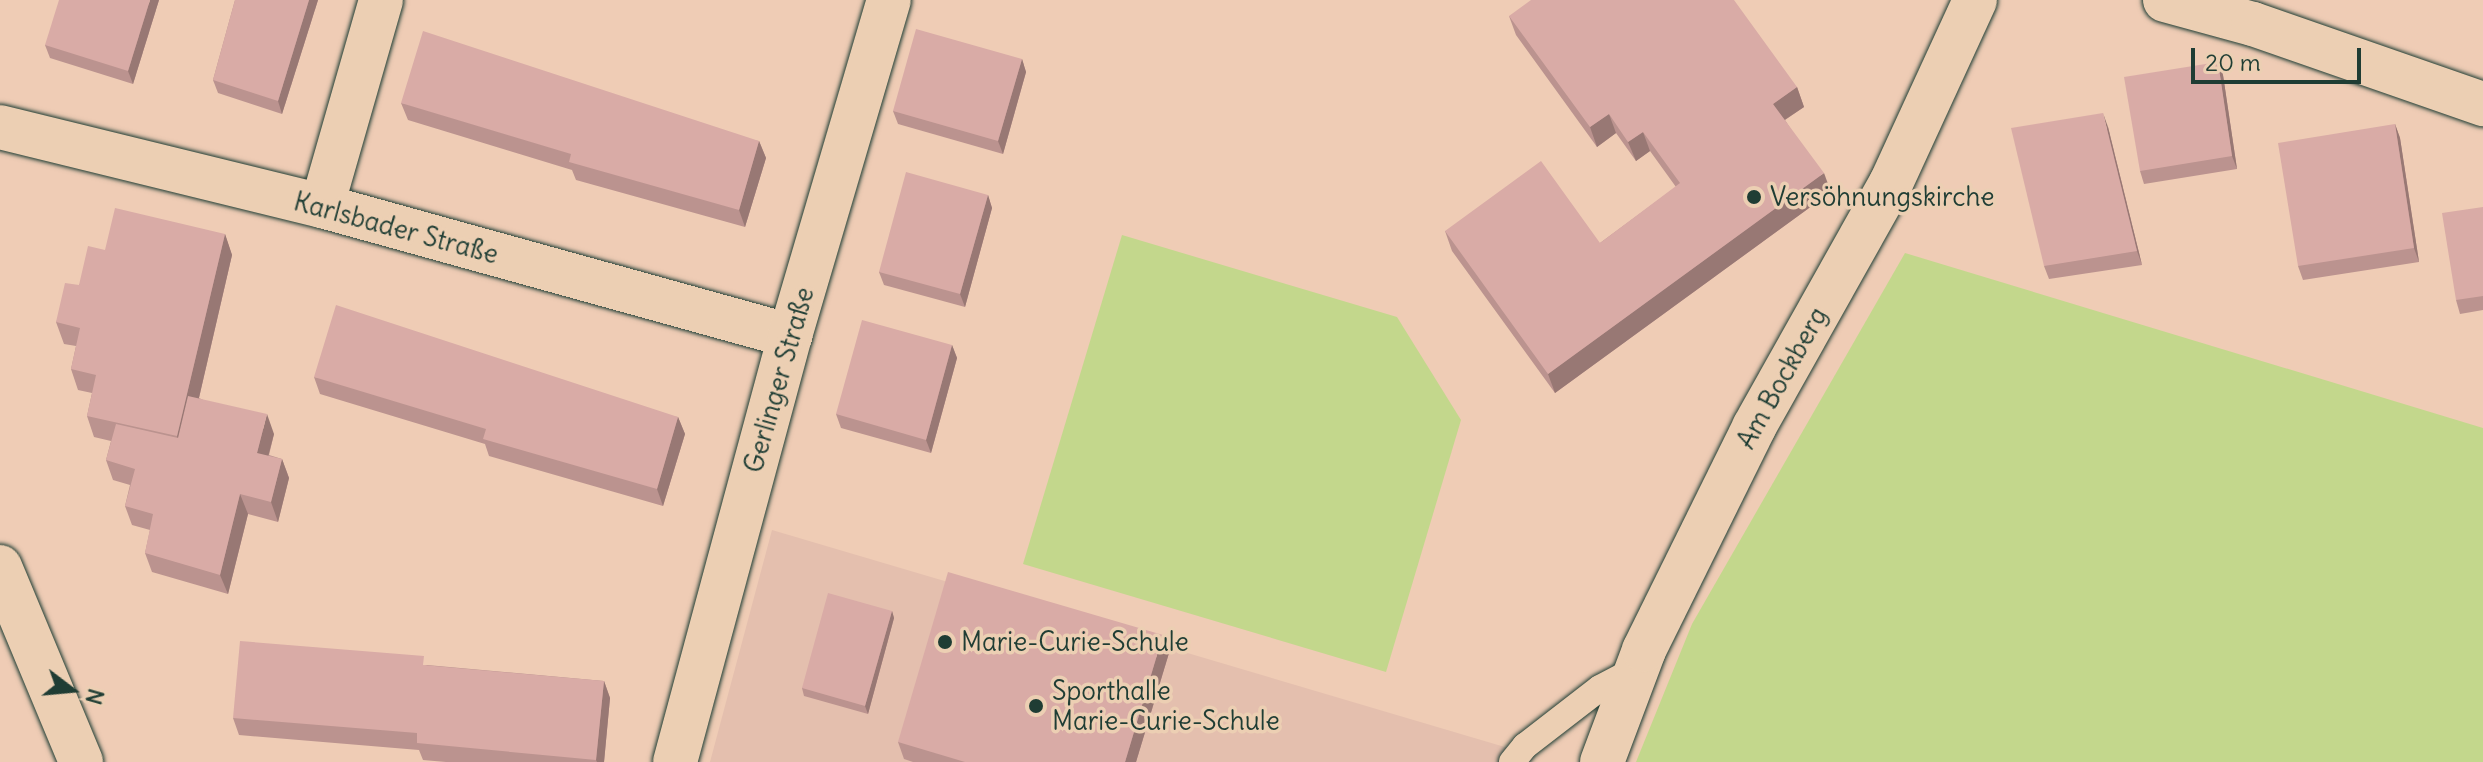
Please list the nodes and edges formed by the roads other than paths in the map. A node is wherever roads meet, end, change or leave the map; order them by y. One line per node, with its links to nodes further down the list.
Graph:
1 (381, 0): 7 (street)
2 (889, 0): 8 (street, Gerlinger Straße)
3 (1975, 0): 10 (street, Am Bockberg)
4 (2165, 0): 5 (street)
5 (2483, 104)
6 (0, 127): 7 (street, Karlsbader Straße)
7 (322, 206): 8 (street, Karlsbader Straße)
8 (790, 336): 12 (street, Gerlinger Straße)
9 (0, 567): 11 (street)
10 (1636, 669): 13 (lane); 14 (street, Am Bockberg)
11 (81, 762)
12 (675, 762)
13 (1512, 762)
14 (1602, 762)

